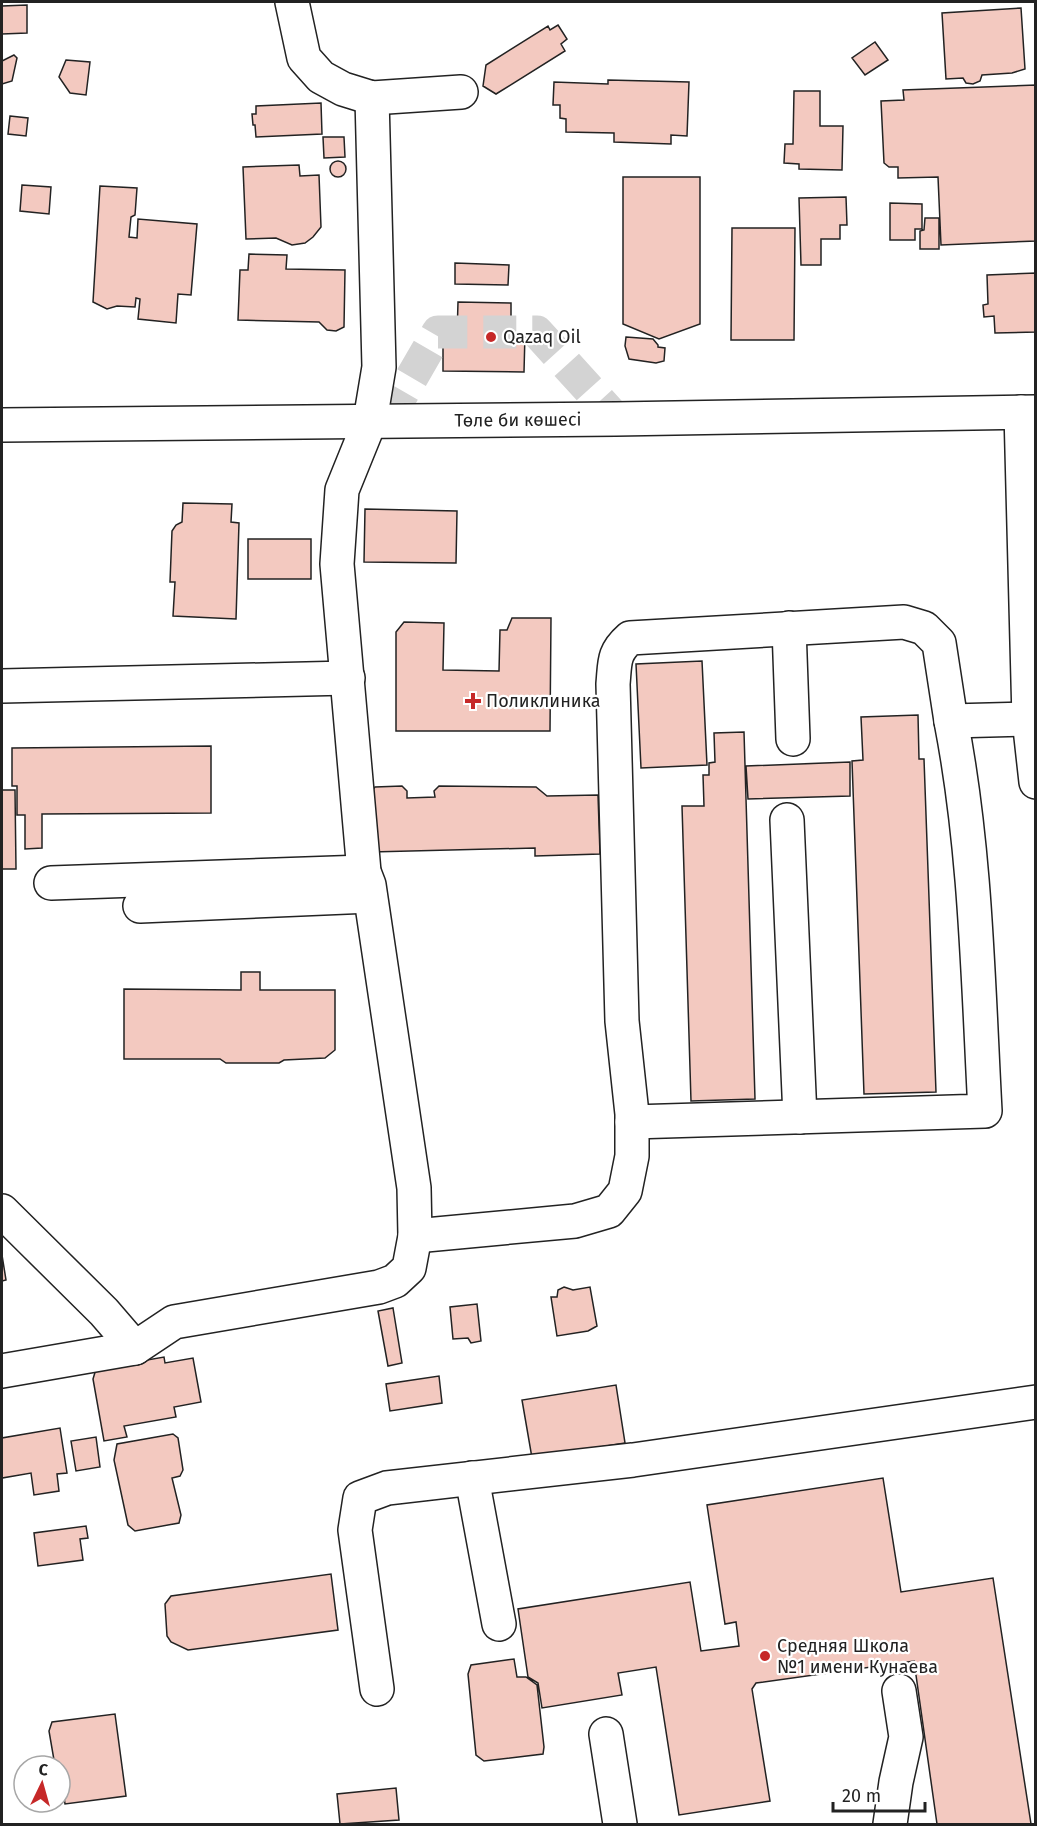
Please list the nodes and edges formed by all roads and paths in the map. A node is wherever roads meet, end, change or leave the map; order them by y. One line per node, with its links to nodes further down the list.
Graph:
1 (292, 2): 3 (street)
2 (461, 92): 3 (street)
3 (372, 98): 5 (street)
4 (1028, 412): 5 (street, Төле би көшесі); 10 (street)
5 (370, 421): 6 (street, Төле би көшесі); 8 (street)
6 (2, 425)
7 (789, 628): 11 (street); 12 (street); 19 (street)
8 (348, 678): 9 (street); 16 (street)
9 (2, 686)
10 (1029, 720): 11 (street); 13 (street)
11 (951, 721): 18 (street)
12 (793, 739)
13 (1035, 782)
14 (787, 820): 18 (street)
15 (51, 883): 16 (street)
16 (367, 884): 17 (street); 21 (street)
17 (140, 906)
18 (800, 1117): 19 (street)
19 (632, 1122): 21 (street)
20 (2, 1211): 22 (street)
21 (416, 1236): 22 (street)
22 (135, 1348): 23 (street)
23 (2, 1371)
24 (1035, 1402): 25 (street)
25 (471, 1478): 26 (street); 27 (street)
26 (499, 1624)
27 (377, 1689)
28 (899, 1691): 31 (street)
29 (606, 1734): 30 (street)
30 (620, 1824)
31 (890, 1824)

